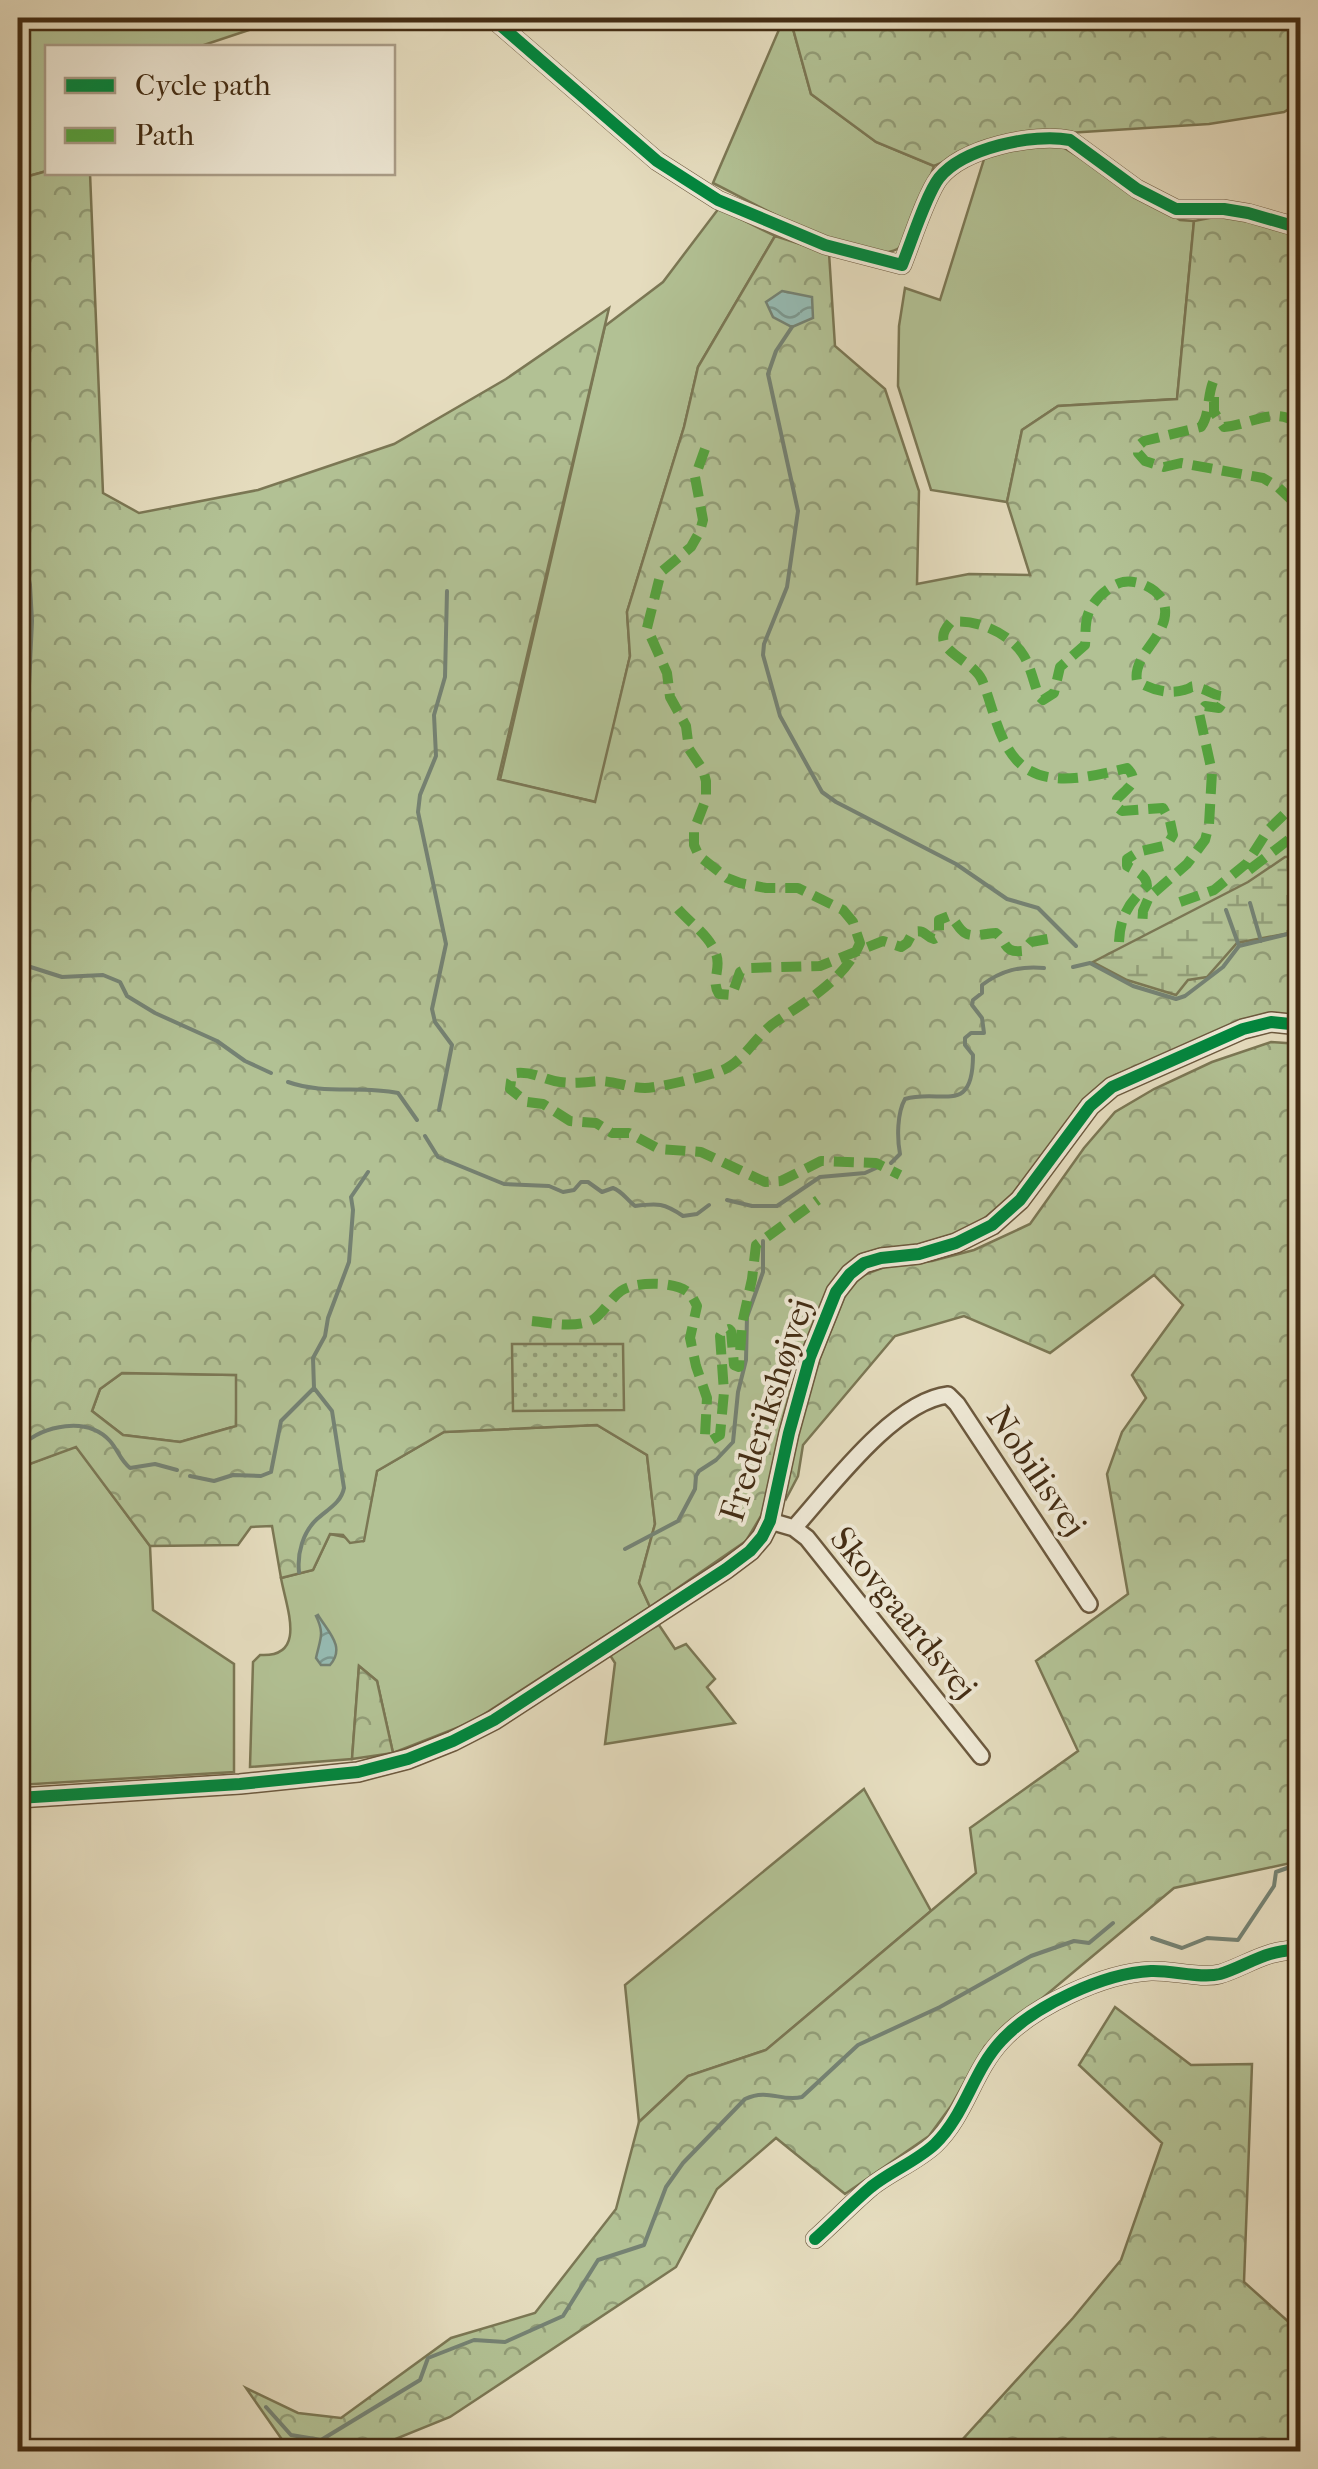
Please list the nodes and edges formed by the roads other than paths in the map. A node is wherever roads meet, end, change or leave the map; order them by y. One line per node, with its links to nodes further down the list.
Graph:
1 (492, 18): 2 (street)
2 (1300, 228)
3 (1300, 1024): 4 (street, Frederikshøjvej)
4 (770, 1521): 5 (street, Skovgaardsvej); 8 (street, Frederikshøjvej)
5 (794, 1528): 6 (street, Nobilisvej); 7 (street, Skovgaardsvej)
6 (1090, 1604)
7 (982, 1756)
8 (18, 1798)
9 (1300, 1949): 10 (street)
10 (815, 2239)

